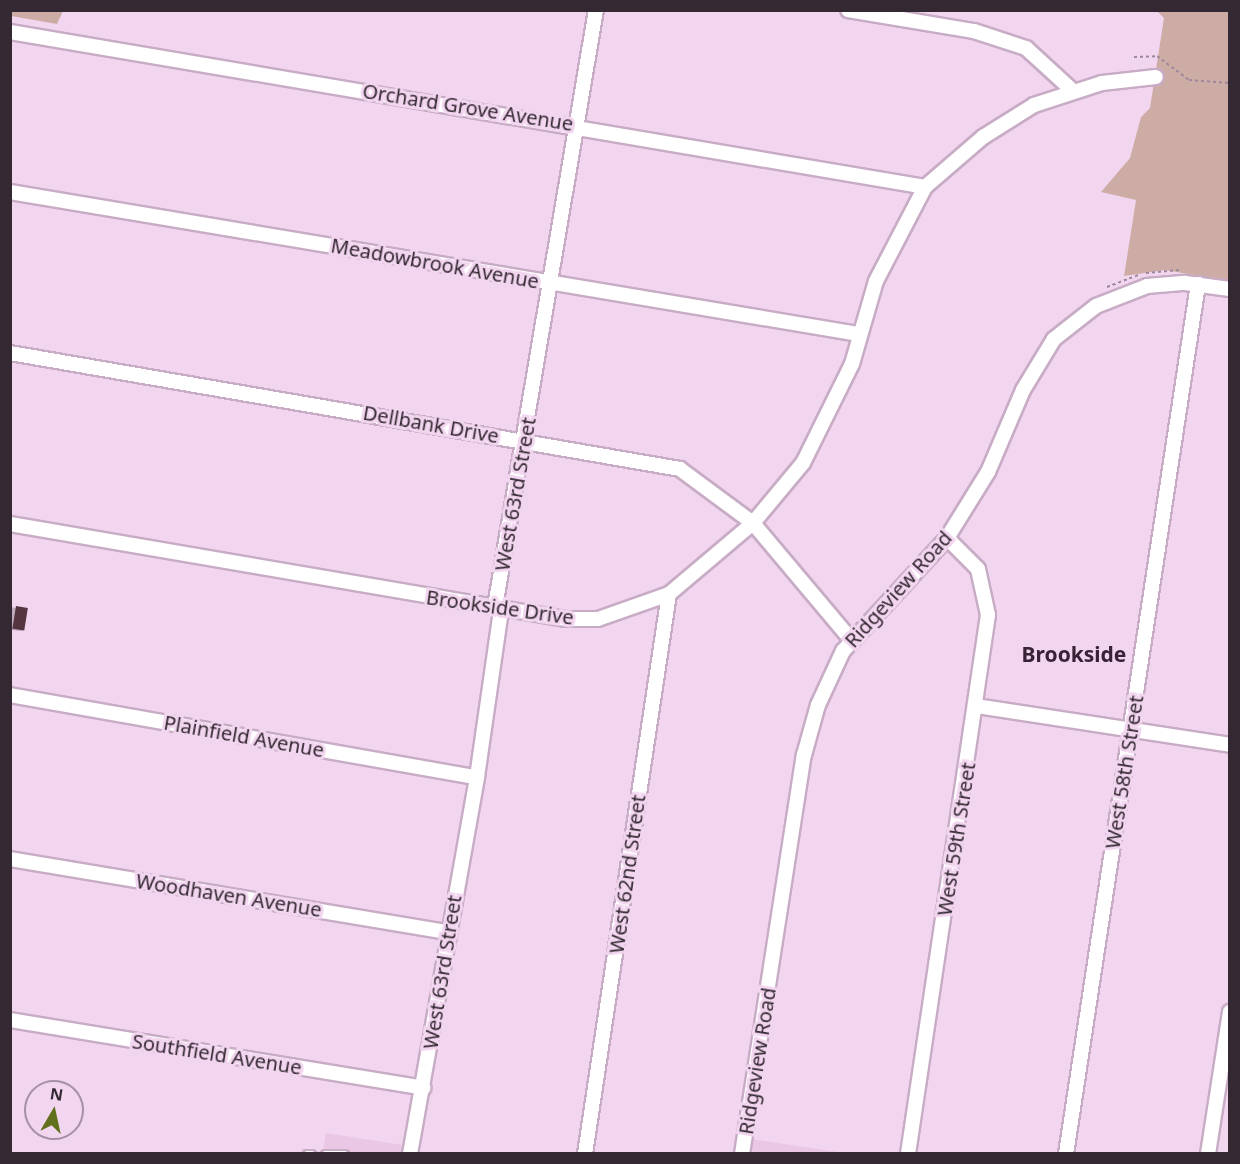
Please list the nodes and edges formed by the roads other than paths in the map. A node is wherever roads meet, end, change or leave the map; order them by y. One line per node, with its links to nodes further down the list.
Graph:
1 (596, 10): 6 (street, West 63rd Street)
2 (848, 10): 5 (street)
3 (10, 32): 6 (street, Orchard Grove Avenue)
4 (1155, 78): 5 (street, Brookside Drive)
5 (1072, 90): 7 (street, Brookside Drive)
6 (575, 125): 7 (street, Orchard Grove Avenue); 9 (street, West 63rd Street)
7 (925, 187): 12 (street, Brookside Drive)
8 (10, 192): 9 (street, Meadowbrook Avenue)
9 (550, 283): 12 (street, Meadowbrook Avenue); 14 (street, West 63rd Street)
10 (1198, 284): 11 (street, Ridgeview Road); 17 (street, Ridgeview Road); 23 (street, West 58th Street)
11 (1230, 289)
12 (859, 334): 15 (street, Brookside Drive)
13 (10, 353): 14 (street, Dellbank Drive)
14 (524, 440): 15 (street, Dellbank Drive); 19 (street, West 63rd Street)
15 (753, 523): 18 (street, Brookside Drive); 20 (street, Dellbank Drive)
16 (10, 524): 19 (street, Brookside Drive)
17 (947, 538): 20 (street, Ridgeview Road); 22 (street, West 59th Street)
18 (669, 594): 19 (street, Brookside Drive); 34 (street, West 62nd Street)
19 (501, 611): 25 (street, West 63rd Street)
20 (852, 641): 35 (street, Ridgeview Road)
21 (10, 695): 25 (street, Plainfield Avenue)
22 (976, 706): 23 (street); 36 (street, West 59th Street)
23 (1130, 730): 24 (street); 37 (street, West 58th Street)
24 (1230, 745)
25 (477, 777): 27 (street, West 63rd Street)
26 (10, 859): 27 (street, Woodhaven Avenue)
27 (448, 932): 30 (street, West 63rd Street)
28 (1230, 1012): 38 (street)
29 (10, 1020): 30 (street, Southfield Avenue)
30 (423, 1088): 33 (street, West 63rd Street)
31 (325, 1154): 32 (lane)
32 (344, 1154)
33 (411, 1154)
34 (585, 1154)
35 (742, 1154)
36 (908, 1154)
37 (1066, 1154)
38 (1208, 1154)

